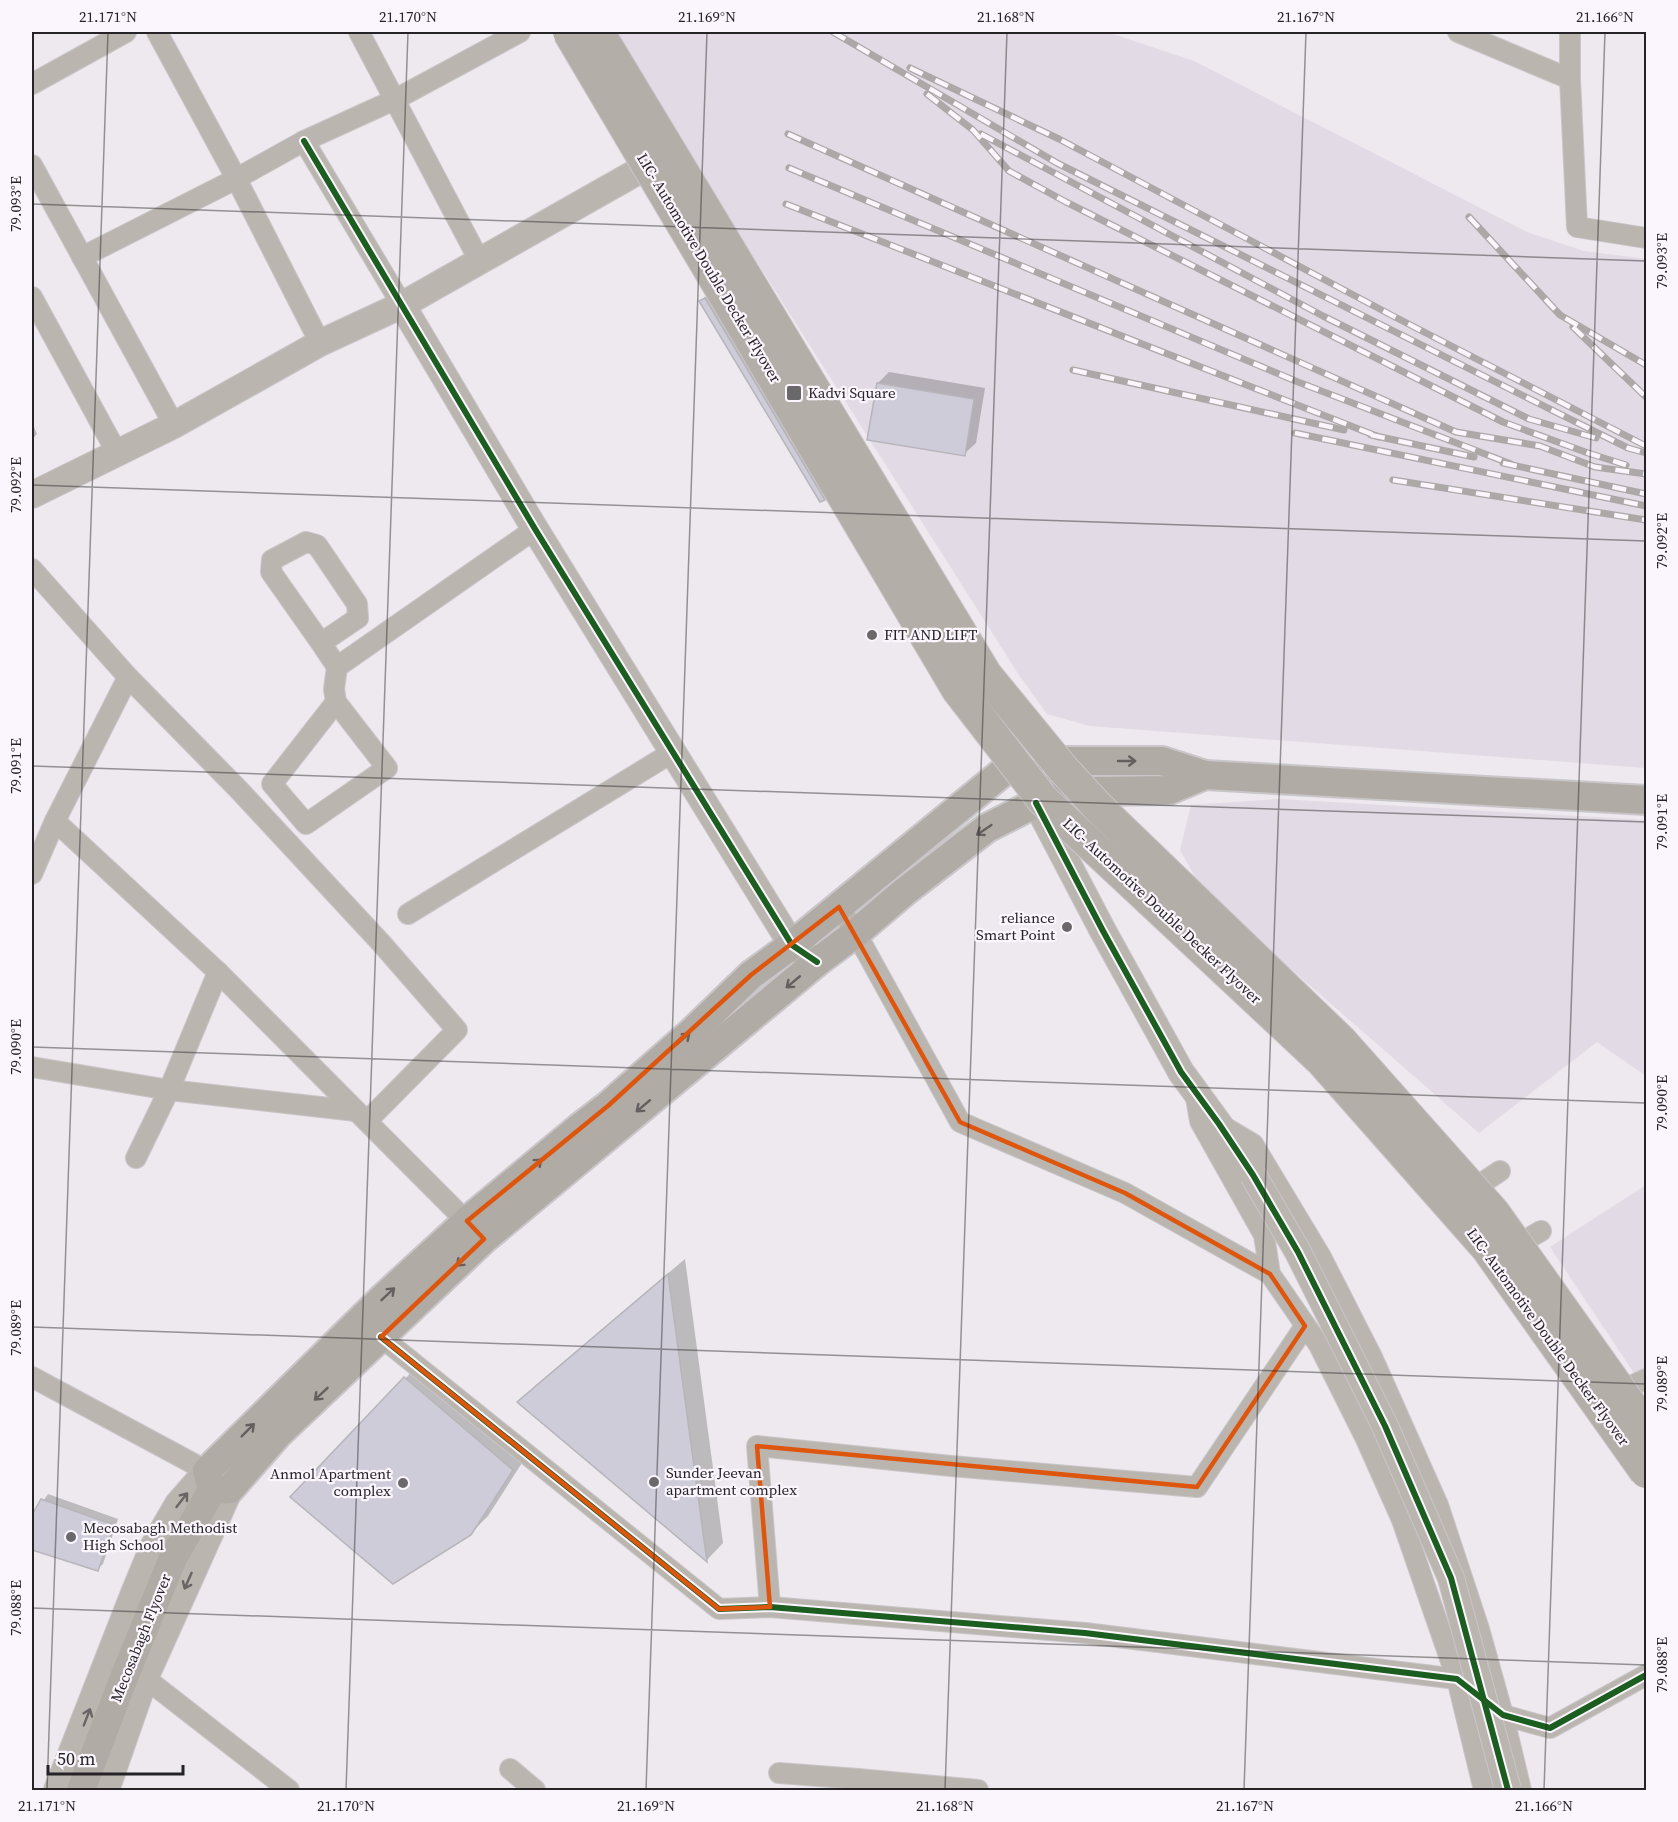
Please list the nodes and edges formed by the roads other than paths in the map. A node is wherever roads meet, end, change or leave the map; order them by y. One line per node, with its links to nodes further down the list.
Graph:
1 (126, 32): 11 (street)
2 (158, 32): 19 (street)
3 (359, 32): 14 (street)
4 (520, 32): 14 (street)
5 (560, 32): 18 (main road)
6 (569, 32): 63 (main road, LIC- Automotive Double Decker Flyover, bridge)
7 (598, 32): 62 (main road, LIC- Automotive Double Decker Flyover, bridge)
8 (609, 32): 16 (main road)
9 (1458, 32): 12 (street)
10 (1570, 32): 12 (street)
11 (95, 39): 13 (street)
12 (1570, 80): 20 (street)
13 (32, 84)
14 (394, 100): 15 (street); 22 (street)
15 (304, 141): 19 (street); 24 (street)
16 (680, 147): 18 (street); 36 (main road)
17 (32, 165): 21 (street)
18 (642, 170): 22 (street); 37 (main road)
19 (236, 178): 21 (street); 25 (street)
20 (1647, 238)
21 (82, 257): 26 (street)
22 (479, 260): 24 (street)
23 (32, 297): 27 (street)
24 (402, 305): 25 (street); 29 (street)
25 (320, 343): 26 (street)
26 (174, 425): 27 (street)
27 (117, 453): 28 (street)
28 (32, 495)
29 (535, 529): 32 (street); 35 (street)
30 (32, 569): 33 (street)
31 (321, 643): 31 (street); 32 (street)
32 (338, 666): 34 (street)
33 (128, 677): 42 (street); 53 (street)
34 (336, 702): 34 (street)
35 (673, 752): 45 (street); 47 (street)
36 (1068, 761): 37 (main road); 38 (main road, one-way to 38); 39 (main road)
37 (1008, 768): 41 (main road); 44 (main road)
38 (1205, 775): 39 (main road); 40 (main road)
39 (1096, 791): 41 (main road); 61 (main road)
40 (1647, 800)
41 (1036, 803): 46 (main road, one-way to 46); 52 (street); 64 (main road)
42 (55, 821): 43 (street); 49 (street)
43 (32, 874)
44 (839, 907): 46 (street); 47 (main road)
45 (408, 914)
46 (856, 933): 48 (main road); 57 (street)
47 (792, 945): 48 (street); 56 (main road, one-way to 47)
48 (817, 962): 56 (main road, one-way to 56)
49 (218, 972): 51 (street); 53 (street)
50 (32, 1067): 51 (street)
51 (169, 1090): 53 (street); 55 (street)
52 (1194, 1090): 54 (street); 57 (street)
53 (361, 1116): 56 (street)
54 (1219, 1124): 70 (street); 80 (street, bridge)
55 (136, 1158)
56 (475, 1230): 59 (main road, one-way to 59); 65 (main road, one-way to 56)
57 (1270, 1274): 58 (street)
58 (1305, 1326): 66 (street); 69 (street)
59 (381, 1337): 65 (main road, one-way to 65); 66 (street)
60 (32, 1377): 65 (street)
61 (1641, 1391)
62 (1647, 1427)
63 (1647, 1472)
64 (1647, 1486)
65 (214, 1487): 68 (street, one-way to 68); 73 (street, one-way to 65); 74 (main road, Mecosabagh Flyover)
66 (770, 1607): 69 (street)
67 (1647, 1675): 70 (street)
68 (145, 1678): 75 (street); 76 (street)
69 (1457, 1679): 70 (street); 79 (street)
70 (1503, 1715): 81 (street)
71 (510, 1769): 77 (street)
72 (779, 1773): 78 (street)
73 (57, 1791)
74 (81, 1791)
75 (106, 1791)
76 (289, 1791)
77 (535, 1791)
78 (978, 1791)
79 (1484, 1791)
80 (1508, 1791)
81 (1521, 1791)

